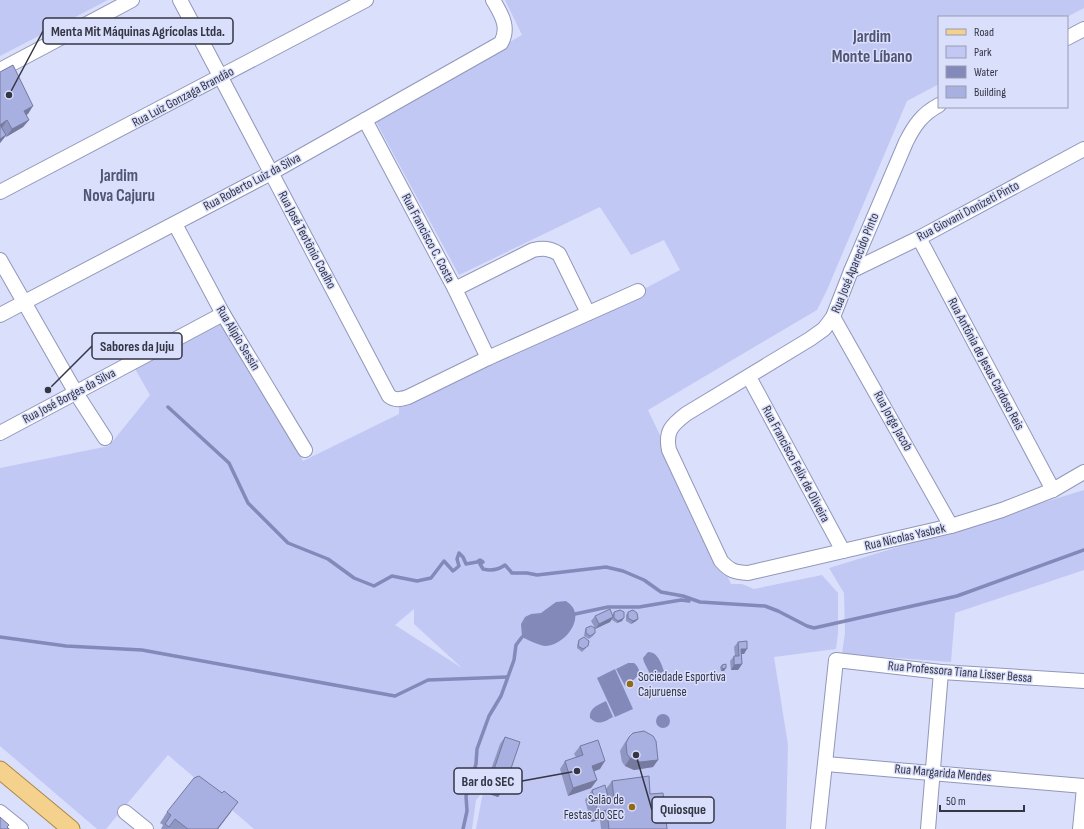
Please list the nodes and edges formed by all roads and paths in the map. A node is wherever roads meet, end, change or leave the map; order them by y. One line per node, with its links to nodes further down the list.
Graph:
1 (132, 0): 7 (street)
2 (180, 0): 8 (street, Rua José Teotônio Coelho)
3 (366, 0): 8 (street, Rua Luiz Gonzaga Brandão)
4 (493, 0): 10 (street, Rua Roberto Luiz da Silva)
5 (1084, 29): 6 (street)
6 (1068, 37)
7 (0, 70)
8 (220, 77): 12 (street, Rua José Teotônio Coelho); 13 (street, Rua Luiz Gonzaga Brandão)
9 (938, 106): 17 (street, Rua José Aparecido Pinto)
10 (365, 120): 12 (street, Rua Roberto Luiz da Silva); 18 (street, Rua Francisco C. Costa)
11 (1084, 149): 15 (street, Rua Giovani Donizeti Pinto)
12 (271, 173): 14 (street, Rua Roberto Luiz da Silva); 25 (street, Rua José Teotônio Coelho)
13 (0, 192)
14 (175, 224): 20 (street, Rua Roberto Luiz da Silva); 22 (street, Rua Alipio Sessin)
15 (919, 238): 17 (street, Rua Giovani Donizeti Pinto); 32 (street, Rua Antônia de Jesus Cardoso Reis)
16 (0, 260): 20 (street)
17 (851, 271): 24 (street, Rua José Aparecido Pinto)
18 (455, 289): 21 (street); 25 (street, Rua Francisco C. Costa)
19 (638, 290): 21 (street)
20 (25, 302): 23 (street, Rua Roberto Luiz da Silva); 27 (street)
21 (588, 313): 25 (street)
22 (223, 314): 27 (street, Rua José Borges da Silva); 30 (street, Rua Alipio Sessin)
23 (0, 315)
24 (834, 317): 26 (street, Rua José Aparecido Pinto); 33 (street, Rua Jorge Jacob)
25 (488, 358)
26 (749, 377): 34 (street, Rua Francisco Felix de Oliveira); 35 (street, Rua José Aparecido Pinto)
27 (76, 393): 28 (street, Rua José Borges da Silva); 29 (street)
28 (0, 433)
29 (105, 438)
30 (305, 450)
31 (1084, 472): 32 (street, Rua Nicolas Yasbek)
32 (1054, 490): 33 (street, Rua Nicolas Yasbek)
33 (951, 526): 34 (street, Rua Nicolas Yasbek)
34 (843, 551): 35 (street, Rua Nicolas Yasbek)
35 (721, 561)
36 (940, 672): 37 (street, Rua Professora Tiana Lisser Bessa); 38 (street, Rua Professora Tiana Lisser Bessa); 40 (street)
37 (1084, 681)
38 (826, 764): 40 (street, Rua Margarida Mendes); 47 (street)
39 (0, 770): 45 (main road)
40 (932, 772): 41 (street, Rua Margarida Mendes); 48 (street)
41 (1084, 787): 49 (street)
42 (0, 812): 44 (street)
43 (125, 812): 46 (street)
44 (21, 829)
45 (71, 829)
46 (146, 829)
47 (818, 829)
48 (928, 829)
49 (1080, 829)

